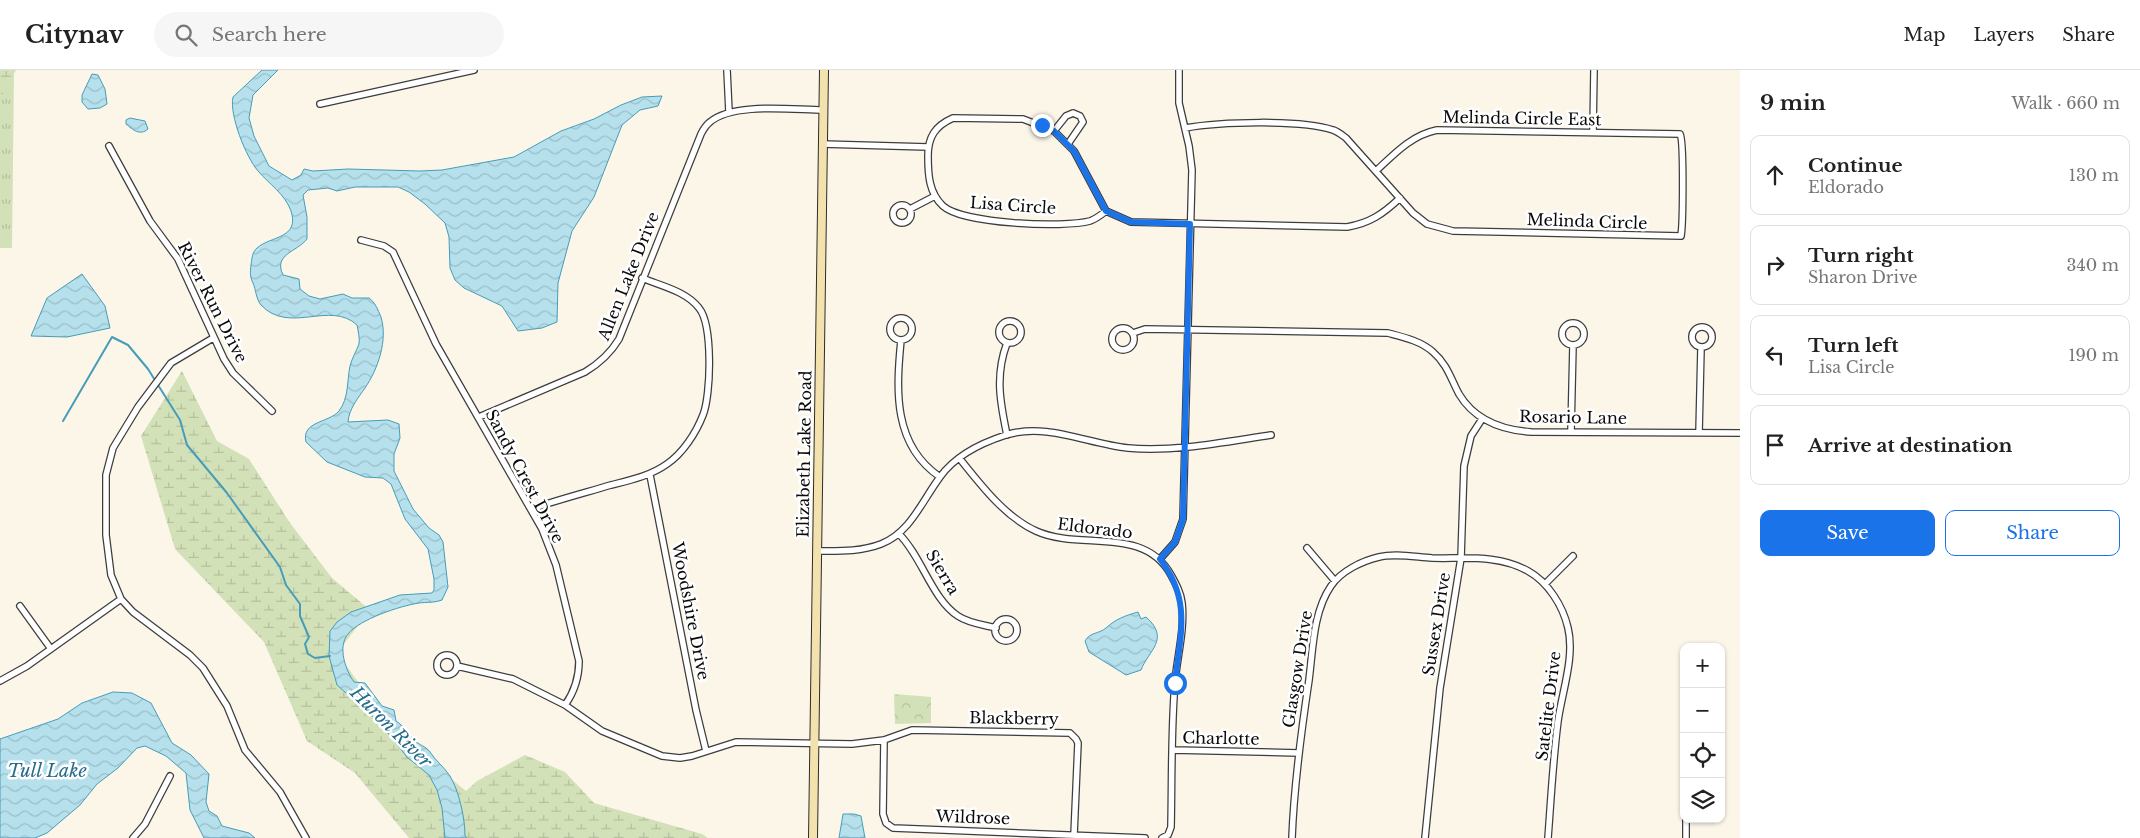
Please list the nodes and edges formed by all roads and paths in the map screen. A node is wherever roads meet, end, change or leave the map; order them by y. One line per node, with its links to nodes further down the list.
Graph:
1 (474, 70): 6 (street)
2 (727, 70): 9 (street)
3 (824, 70): 8 (street, Elizabeth Lake Road)
4 (1179, 70): 10 (street)
5 (1594, 72): 12 (street)
6 (441, 73): 7 (street)
7 (320, 104)
8 (823, 110): 9 (street); 14 (street, Elizabeth Lake Road)
9 (729, 112): 25 (street, Allen Lake Drive)
10 (1185, 128): 18 (street); 23 (street)
11 (1054, 131): 15 (street); 15 (street); 17 (street)
12 (1593, 132): 13 (street, Melinda Circle East); 18 (street, Melinda Circle East)
13 (1680, 134): 20 (street, Melinda Circle)
14 (822, 144): 17 (street); 48 (street, Elizabeth Lake Road)
15 (1068, 144): 22 (street)
16 (109, 146): 28 (street, River Run Drive)
17 (928, 146): 19 (street)
18 (1377, 170): 20 (street)
19 (935, 196): 21 (street); 22 (street, Lisa Circle)
20 (1400, 198): 23 (street)
21 (910, 210)
22 (1106, 211): 23 (street)
23 (1190, 224): 26 (street)
24 (361, 240): 34 (street, Sandy Crest Drive)
25 (642, 278): 34 (street, Allen Lake Drive); 43 (street)
26 (1188, 330): 27 (street, Rosario Lane); 35 (street, Rosario Lane); 41 (street)
27 (1133, 333): 27 (street)
28 (213, 338): 33 (street, River Run Drive); 54 (street)
29 (901, 340): 44 (street)
30 (1007, 343): 39 (street)
31 (1573, 345): 31 (street); 36 (street)
32 (1701, 348): 37 (street)
33 (272, 411)
34 (479, 417): 45 (street, Sandy Crest Drive)
35 (1482, 419): 36 (street, Rosario Lane); 50 (street, Sussex Drive)
36 (1571, 431): 37 (street, Rosario Lane)
37 (1699, 433): 38 (street, Rosario Lane)
38 (1740, 433)
39 (1007, 435): 41 (street); 42 (street)
40 (1271, 435): 41 (street)
41 (1186, 448): 51 (street)
42 (960, 459): 44 (street); 51 (street, Eldorado)
43 (650, 475): 45 (street); 64 (street, Woodshire Drive)
44 (940, 477): 46 (street)
45 (531, 508): 60 (street, Sandy Crest Drive)
46 (899, 534): 48 (street); 56 (street, Sierra)
47 (1307, 548): 52 (street)
48 (817, 550): 62 (street, Elizabeth Lake Road)
49 (1574, 556): 53 (street)
50 (1461, 558): 52 (street, Glasgow Drive); 53 (street, Satelite Drive); 75 (street, Sussex Drive)
51 (1160, 559): 63 (street, Eldorado)
52 (1335, 581): 65 (street, Glasgow Drive)
53 (1545, 584): 76 (street, Satelite Drive)
54 (121, 598): 57 (street); 71 (street)
55 (20, 606): 57 (street)
56 (996, 628)
57 (51, 649): 59 (street)
58 (457, 666): 60 (street)
59 (0, 681)
60 (565, 705): 64 (street)
61 (884, 740): 62 (street); 68 (street, Wildrose); 68 (street, Blackberry)
62 (815, 744): 64 (street); 72 (street, Elizabeth Lake Road)
63 (1173, 750): 65 (street, Charlotte); 69 (street, Eldorado)
64 (706, 751)
65 (1299, 754): 74 (street, Glasgow Drive)
66 (170, 776): 70 (street)
67 (1686, 823): 77 (street)
68 (1074, 835): 73 (street, Wildrose)
69 (1166, 837)
70 (133, 838)
71 (306, 838)
72 (813, 838)
73 (1146, 838)
74 (1292, 838)
75 (1425, 838)
76 (1548, 838)
77 (1686, 838)

